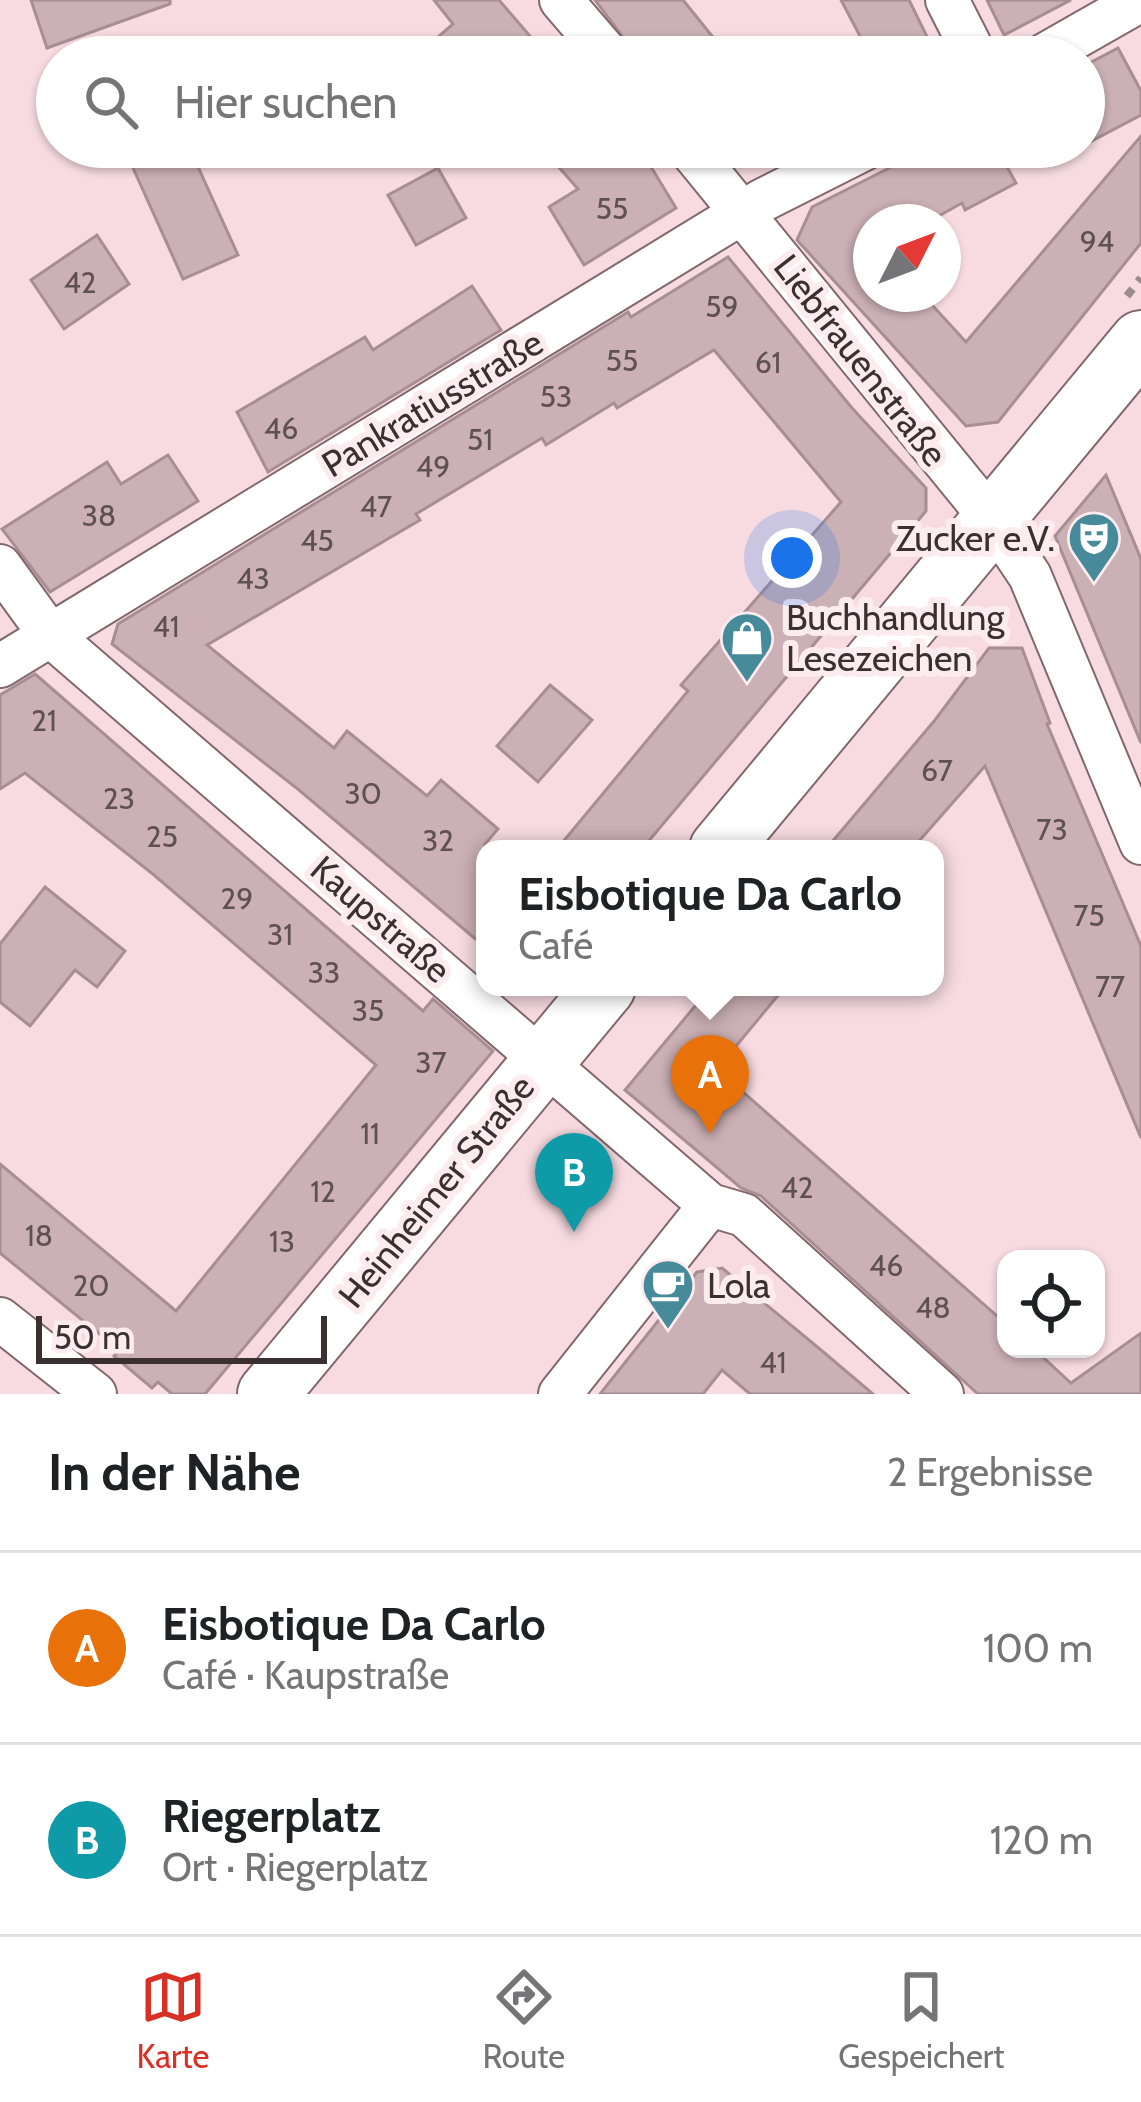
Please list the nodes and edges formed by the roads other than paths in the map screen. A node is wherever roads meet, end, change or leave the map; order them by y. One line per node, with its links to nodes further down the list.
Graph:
1 (561, 0): 4 (street)
2 (947, 0): 5 (street)
3 (1141, 0): 6 (street)
4 (592, 36)
5 (965, 36)
6 (1078, 36)
7 (706, 168): 9 (street, Liebfrauenstraße)
8 (829, 168): 9 (street, Pankratiusstraße)
9 (744, 213): 11 (street, Liebfrauenstraße); 13 (street, Pankratiusstraße)
10 (1141, 341): 11 (street)
11 (994, 522): 15 (street); 16 (street, Liebfrauenstraße)
12 (0, 566): 13 (street, Kaupstraße)
13 (50, 635): 14 (street, Pankratiusstraße); 18 (street, Kaupstraße)
14 (0, 666)
15 (728, 840)
16 (1141, 843)
17 (597, 996): 18 (street, Heinheimer Straße)
18 (543, 1060): 19 (street, Kaupstraße); 22 (street, Heinheimer Straße)
19 (710, 1204): 23 (street); 24 (street, Kaupstraße)
20 (0, 1319): 21 (street)
21 (95, 1394)
22 (268, 1394)
23 (560, 1394)
24 (942, 1394)

